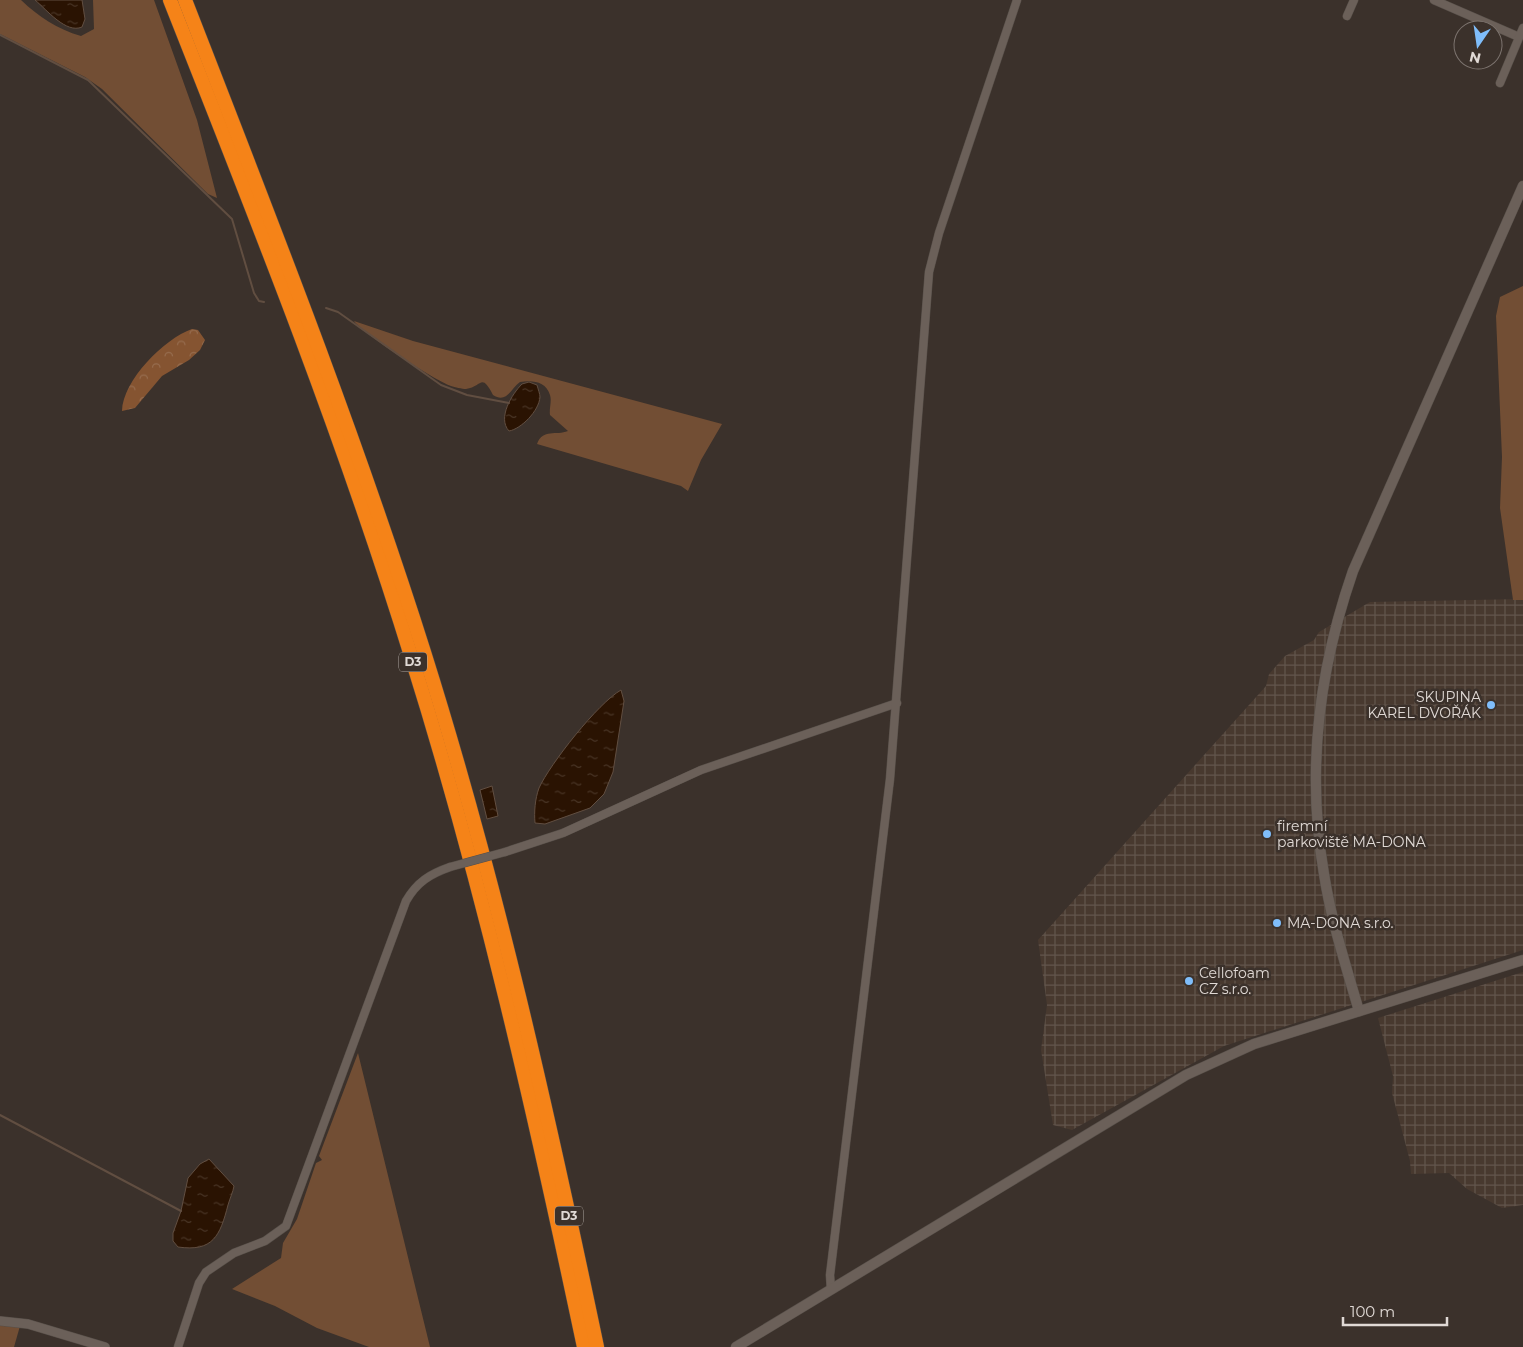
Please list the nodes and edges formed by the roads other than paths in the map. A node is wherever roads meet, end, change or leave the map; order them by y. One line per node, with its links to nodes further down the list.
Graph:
1 (170, 0): 18 (highway, D3)
2 (185, 0): 19 (highway, D3)
3 (1017, 0): 11 (street)
4 (1354, 0): 6 (street)
5 (1434, 0): 8 (street)
6 (1347, 16)
7 (1523, 28): 8 (street)
8 (1519, 37): 9 (street)
9 (1500, 83)
10 (1523, 186): 13 (main road)
11 (897, 703): 14 (street); 17 (street, bridge)
12 (1523, 960): 13 (main road)
13 (1359, 1011): 14 (main road)
14 (831, 1290): 20 (main road)
15 (0, 1321): 16 (street)
16 (105, 1347)
17 (178, 1347)
18 (584, 1347)
19 (597, 1347)
20 (736, 1347)

